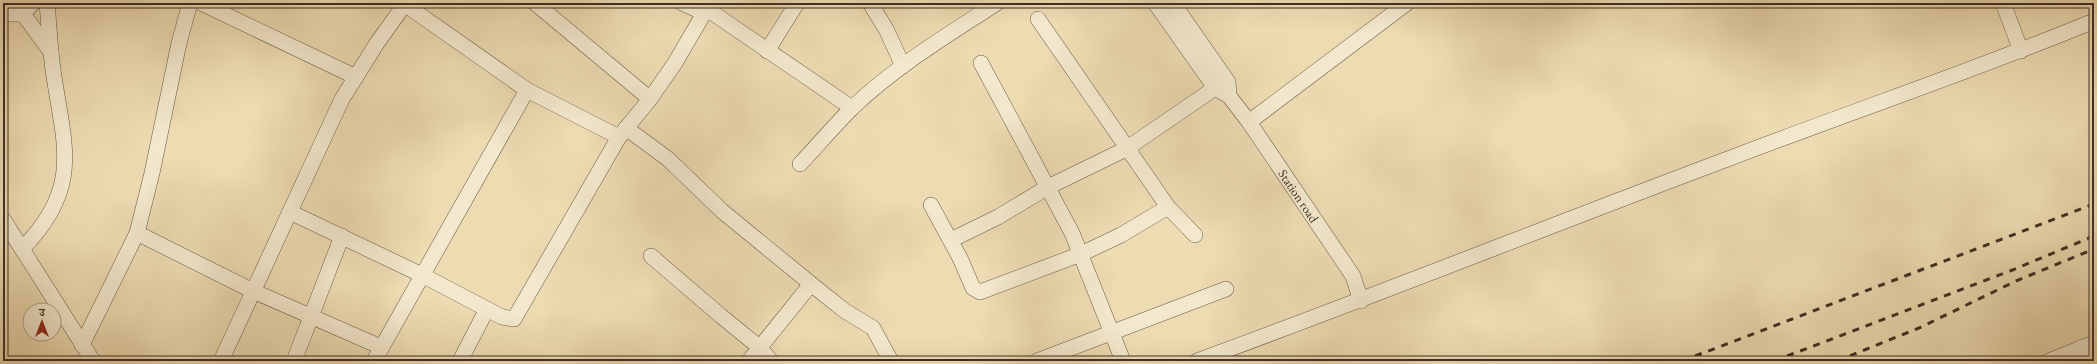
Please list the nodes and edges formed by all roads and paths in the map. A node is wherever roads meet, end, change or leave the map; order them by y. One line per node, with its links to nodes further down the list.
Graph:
1 (33, 3): 17 (street)
2 (46, 3): 22 (street)
3 (190, 3): 40 (street)
4 (201, 3): 25 (street)
5 (535, 3): 29 (street)
6 (682, 3): 15 (street)
7 (797, 3): 20 (street)
8 (870, 3): 24 (street)
9 (1155, 3): 26 (street, Station road)
10 (1173, 3): 28 (street, Station road)
11 (1407, 3): 31 (street)
12 (2003, 3): 21 (street)
13 (404, 4): 25 (street); 27 (street)
14 (993, 4): 24 (street)
15 (707, 8): 20 (street); 29 (street)
16 (3, 14): 17 (street)
17 (23, 14): 22 (street)
18 (1038, 19): 33 (street)
19 (2094, 21): 21 (street)
20 (767, 51): 30 (street)
21 (2021, 51): 51 (street)
22 (51, 53): 44 (street)
23 (981, 63): 35 (street)
24 (903, 66): 30 (street)
25 (356, 77): 38 (street)
26 (1215, 88): 28 (street, Station road); 33 (street)
27 (527, 90): 32 (street); 47 (street)
28 (1229, 96): 31 (street, Station road)
29 (650, 99): 32 (street)
30 (852, 108): 34 (street)
31 (1249, 122): 51 (street, Station road)
32 (622, 132): 48 (street); 52 (street)
33 (1126, 149): 35 (street); 37 (street)
34 (800, 164)
35 (1048, 187): 43 (street); 45 (street)
36 (931, 205): 43 (street)
37 (1168, 207): 41 (street); 45 (street)
38 (290, 212): 42 (street); 50 (street)
39 (3, 219): 44 (street)
40 (137, 234): 50 (street); 55 (street)
41 (1195, 234)
42 (342, 236): 47 (street); 53 (street)
43 (951, 240): 45 (street)
44 (22, 249): 55 (street)
45 (1081, 254): 54 (street)
46 (651, 256): 57 (street)
47 (422, 275): 52 (street); 56 (street)
48 (811, 284): 57 (street); 66 (street)
49 (1226, 289): 54 (street)
50 (253, 291): 53 (street); 60 (street)
51 (1361, 301): 69 (street)
52 (487, 308): 63 (street)
53 (312, 318): 56 (street); 61 (street)
54 (1111, 332): 67 (street); 68 (street)
55 (82, 345): 59 (street)
56 (381, 347): 62 (street)
57 (759, 348): 64 (street); 65 (street)
58 (2088, 350): 70 (street)
59 (93, 361)
60 (221, 361)
61 (294, 361)
62 (374, 361)
63 (460, 361)
64 (749, 361)
65 (771, 361)
66 (891, 361)
67 (1037, 361)
68 (1123, 361)
69 (1197, 361)
70 (2049, 361)

